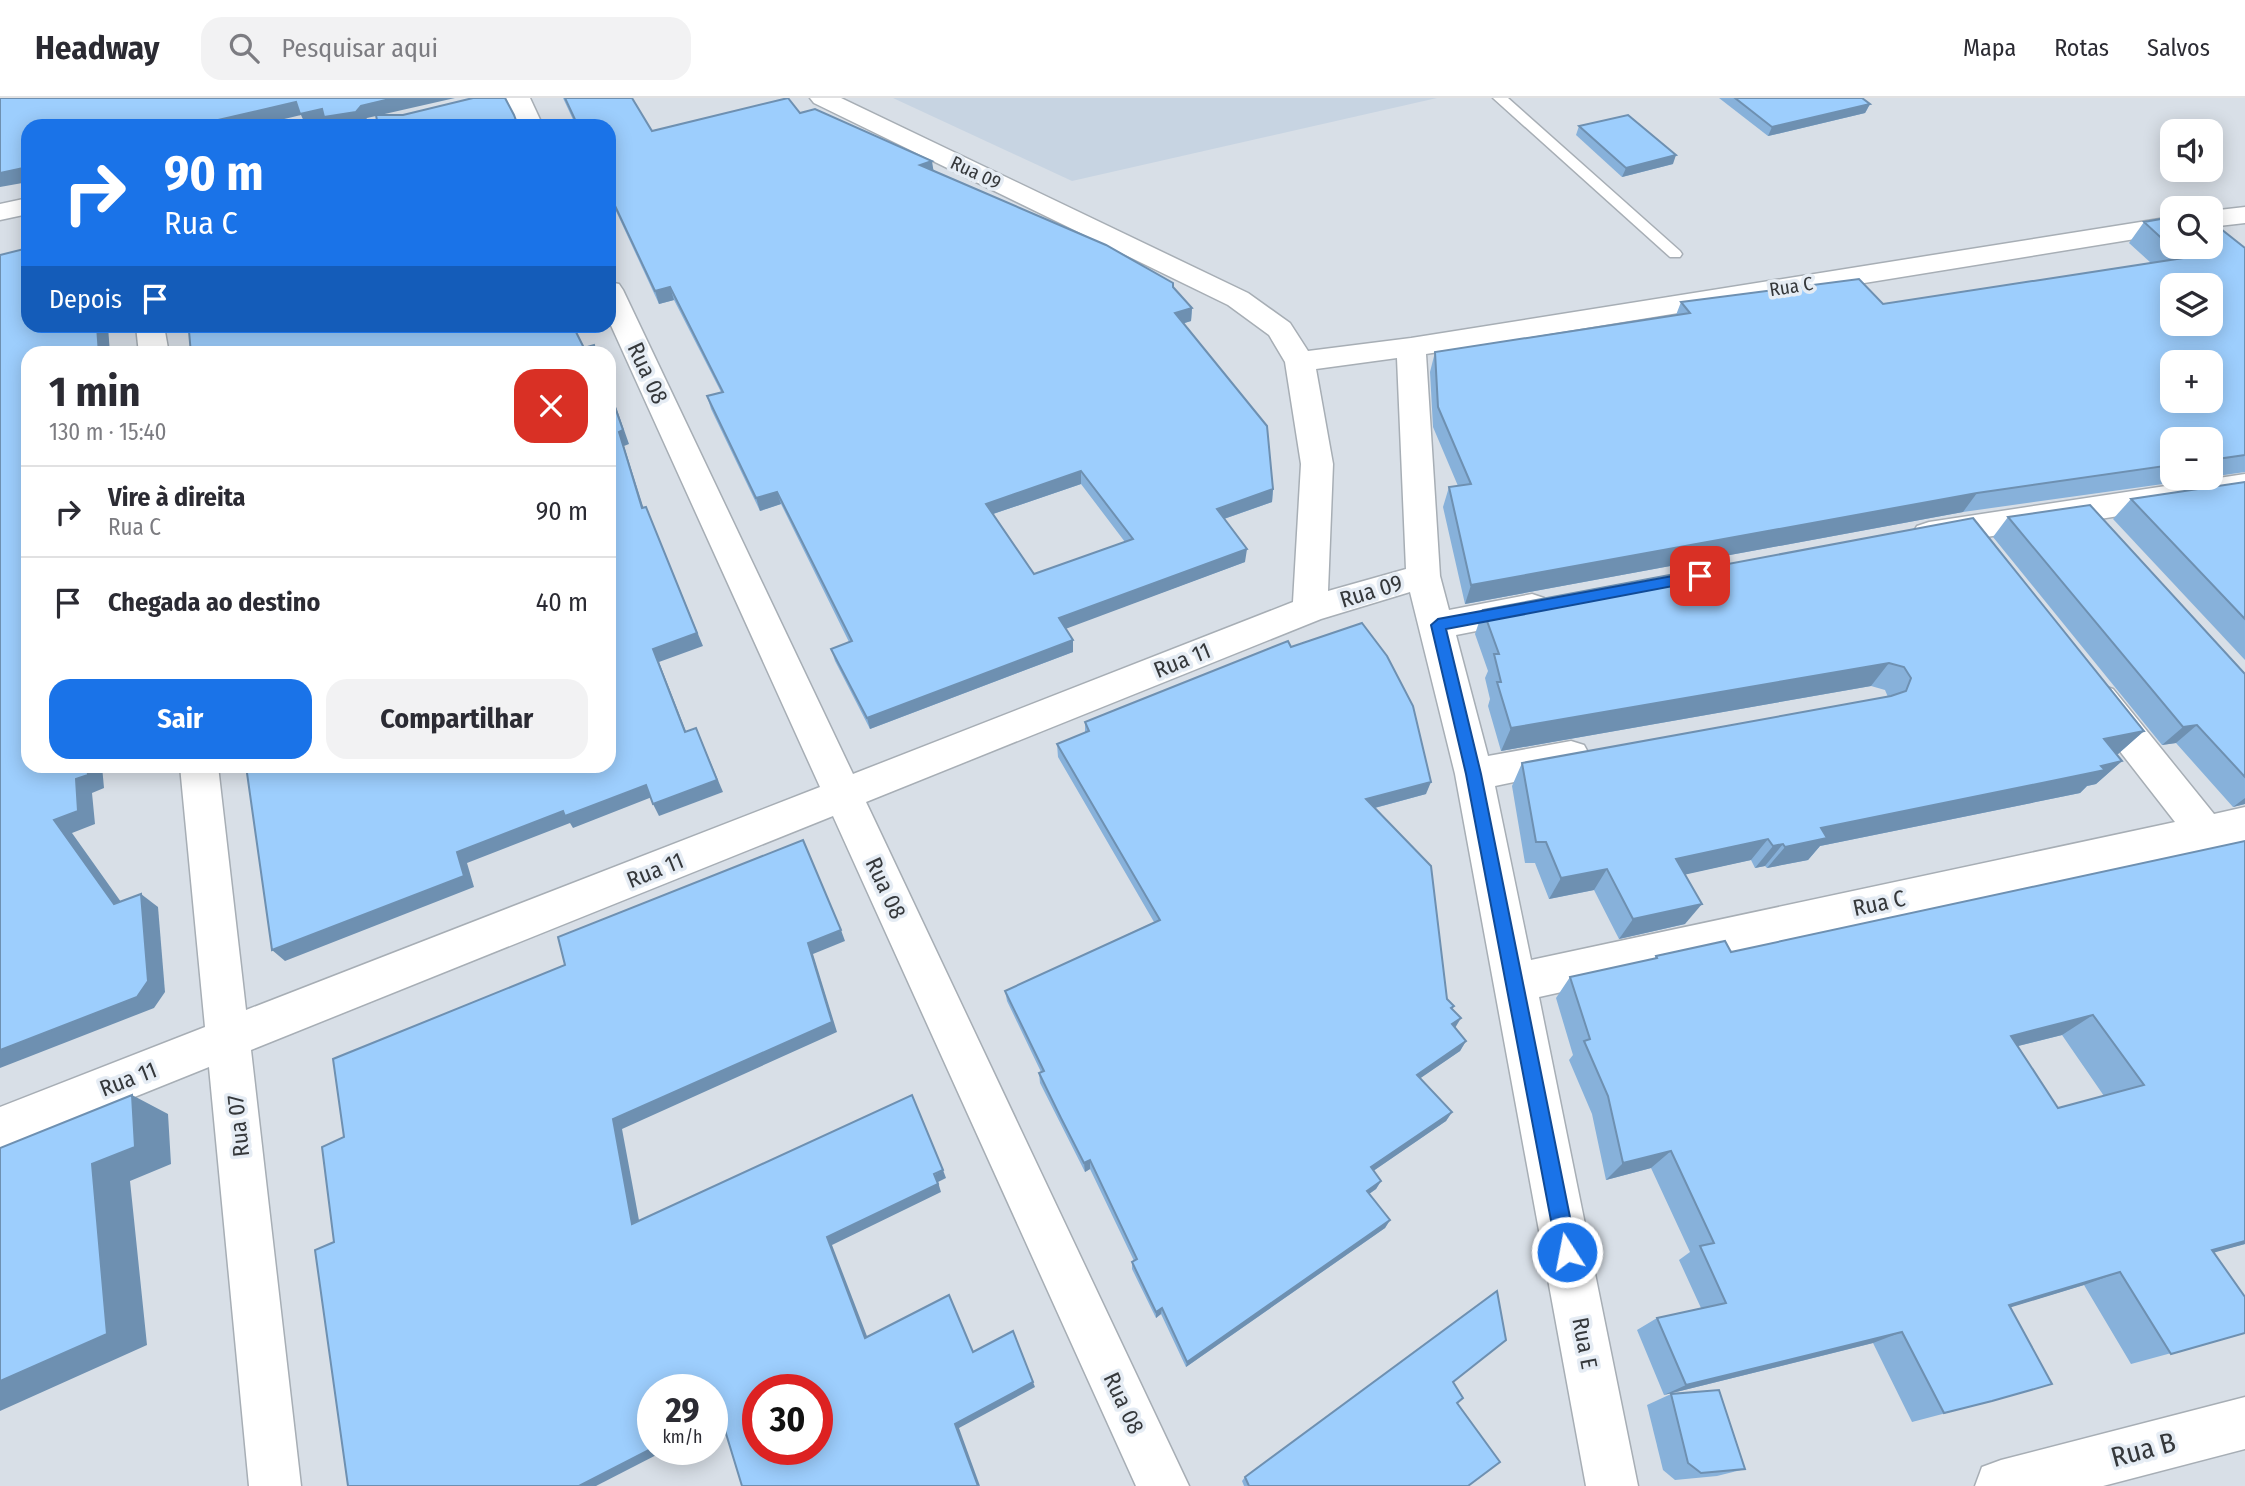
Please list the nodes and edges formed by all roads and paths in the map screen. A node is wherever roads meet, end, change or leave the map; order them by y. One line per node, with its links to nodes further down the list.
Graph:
1 (517, 98): 4 (street)
2 (822, 98): 13 (street, Rua 09)
3 (1500, 98): 10 (lane)
4 (528, 119)
5 (21, 208): 6 (street)
6 (0, 212)
7 (2245, 215): 9 (street)
8 (2160, 227): 12 (street, Rua C)
9 (2223, 227)
10 (1675, 254)
11 (616, 305): 28 (street, Rua 08)
12 (1411, 347): 13 (street); 20 (street, Rua 09)
13 (1300, 362): 22 (street, Rua 09)
14 (2245, 485): 15 (street)
15 (2083, 511): 16 (street); 18 (street)
16 (1963, 527): 17 (street); 19 (street)
17 (1896, 540)
18 (2110, 540)
19 (1989, 560)
20 (1423, 576): 22 (street, Rua 09); 23 (street, Rua E)
21 (1559, 602): 23 (street)
22 (1310, 609): 28 (street, Rua 11)
23 (1438, 625): 27 (street, Rua E)
24 (2076, 669): 30 (street)
25 (1611, 750): 27 (street)
26 (200, 773): 32 (street, Rua 07)
27 (1474, 774): 31 (street, Rua E)
28 (842, 796): 32 (street, Rua 11); 36 (street, Rua 08)
29 (2245, 824): 30 (street, Rua C)
30 (2205, 832): 31 (street, Rua C)
31 (1513, 983): 37 (street, Rua E)
32 (230, 1040): 33 (street, Rua 11); 35 (street, Rua 07)
33 (0, 1129)
34 (2245, 1423): 38 (street, Rua B)
35 (275, 1486)
36 (1163, 1486)
37 (1612, 1486)
38 (2001, 1486)

